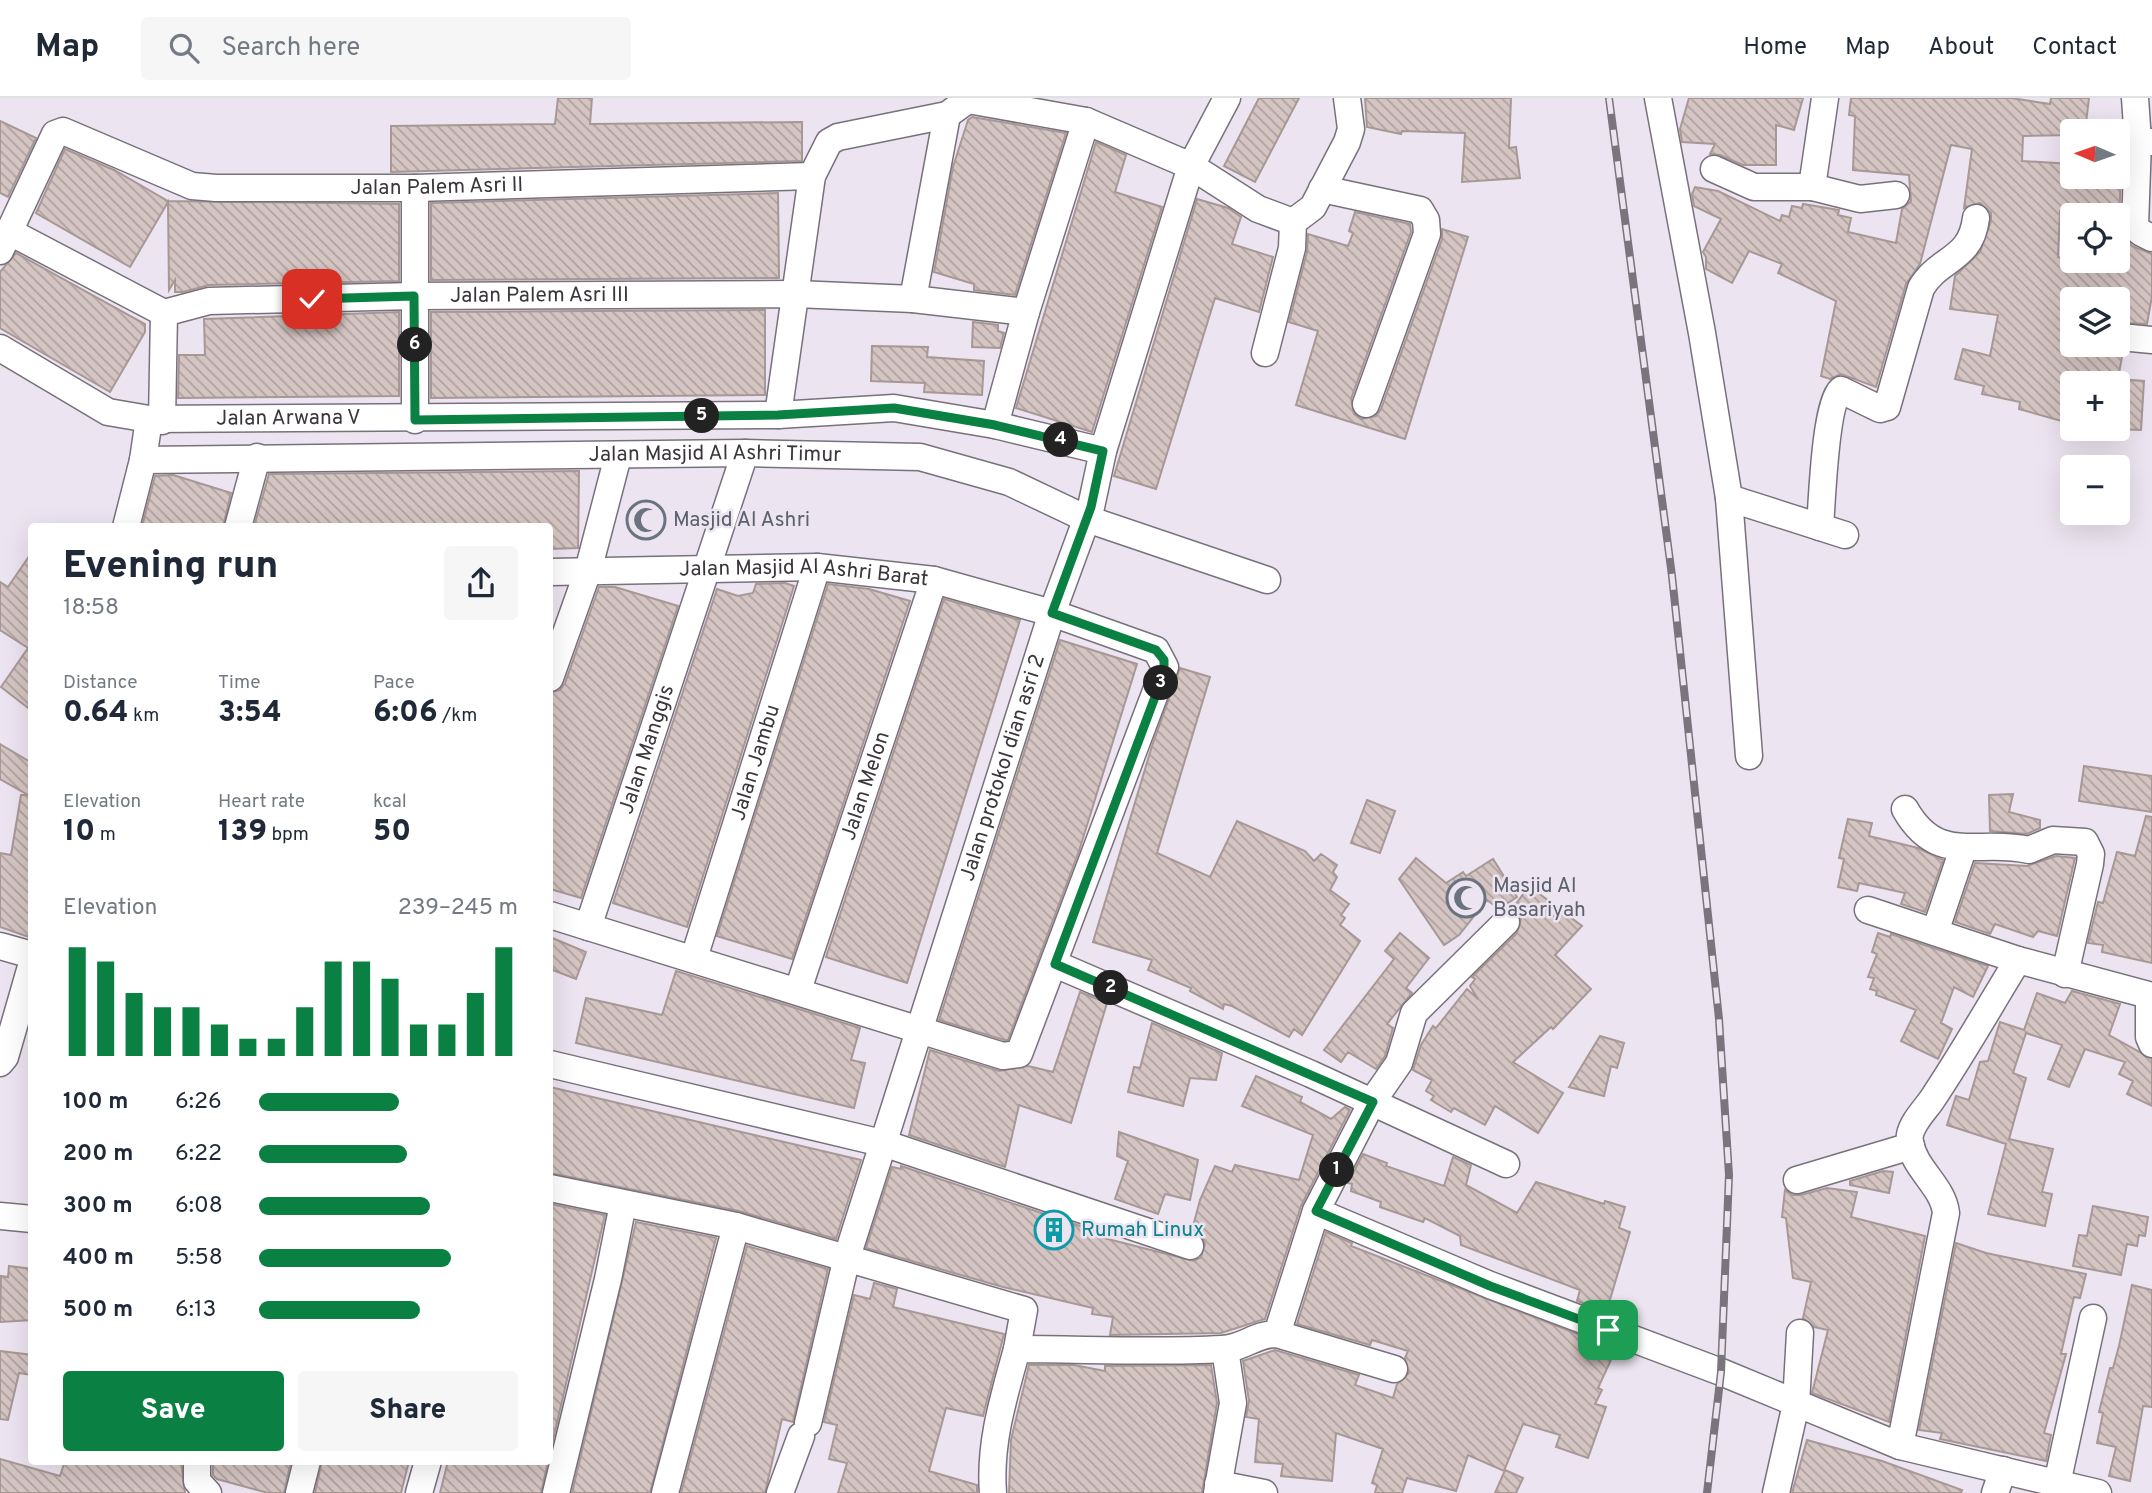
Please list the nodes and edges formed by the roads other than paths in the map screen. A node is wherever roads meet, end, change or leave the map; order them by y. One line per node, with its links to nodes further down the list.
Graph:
1 (1227, 98): 9 (street, Jalan protokol dian asri 2)
2 (1347, 98): 14 (street)
3 (1658, 98): 36 (street)
4 (1825, 98): 12 (street)
5 (2135, 98): 8 (street)
6 (947, 115): 7 (street); 11 (street); 22 (street)
7 (1086, 121): 9 (street); 24 (street)
8 (2145, 141): 18 (street)
9 (1191, 166): 17 (street); 35 (street, Jalan protokol dian asri 2)
10 (1714, 169): 12 (street)
11 (812, 176): 13 (street, Jalan Palem Asri II); 20 (street)
12 (1812, 187): 15 (street)
13 (415, 188): 19 (street, Jalan Palem Asri II); 21 (street)
14 (1322, 189): 17 (street); 27 (street)
15 (1896, 195)
16 (1976, 218): 36 (street)
17 (1293, 222): 26 (street)
18 (2152, 238)
19 (5, 242): 23 (street)
20 (796, 294): 21 (street, Jalan Palem Asri III); 22 (street, Jalan Palem Asri III); 28 (street)
21 (414, 296): 23 (street, Jalan Palem Asri III); 29 (street)
22 (913, 299): 24 (street, Jalan Palem Asri III)
23 (164, 313): 31 (street)
24 (1026, 313): 30 (street)
25 (0, 348): 31 (street)
26 (1265, 353)
27 (1366, 404)
28 (778, 415): 29 (street, Jalan Arwana V); 30 (street, Jalan Arwana V)
29 (415, 420): 31 (street, Jalan Arwana V)
30 (995, 425): 35 (street, Jalan Arwana V)
31 (150, 436): 34 (street, Jalan Masjid Al Ashri Timur); 38 (street)
32 (745, 453): 33 (street, Jalan Masjid Al Ashri Timur); 37 (street, Jalan Masjid Al Ashri Timur); 41 (street, Jalan Manggis)
33 (618, 456): 34 (street, Jalan Masjid Al Ashri Timur); 42 (street)
34 (257, 457): 39 (street)
35 (1100, 463): 37 (street, Jalan protokol dian asri 2)
36 (1729, 498): 48 (street)
37 (1089, 513): 45 (street, Jalan Masjid Al Ashri Timur); 46 (street, Jalan protokol dian asri 2)
38 (127, 523)
39 (239, 523)
40 (817, 567): 41 (street, Jalan Masjid Al Ashri Barat); 44 (street, Jalan Masjid Al Ashri Barat); 58 (street, Jalan Jambu)
41 (706, 570): 42 (street, Jalan Masjid Al Ashri Barat); 54 (street, Jalan Manggis)
42 (588, 571): 43 (street, Jalan Masjid Al Ashri Barat); 47 (street)
43 (553, 572)
44 (934, 580): 46 (street, Jalan Masjid Al Ashri Barat); 63 (street, Jalan Melon)
45 (1266, 580)
46 (1052, 613): 60 (street, Jalan Masjid Al Ashri Barat); 65 (street, Jalan protokol dian asri 2)
47 (553, 670)
48 (1749, 756)
49 (1905, 808): 50 (street)
50 (1964, 849): 55 (street); 61 (street)
51 (1868, 910): 55 (street)
52 (553, 916): 54 (street)
53 (1506, 922): 69 (street)
54 (588, 927): 58 (street)
55 (1935, 932): 59 (street)
56 (0, 946): 57 (street)
57 (28, 954)
58 (694, 958): 63 (street)
59 (2018, 960): 61 (street); 71 (street)
60 (1055, 964): 65 (street); 69 (street)
61 (2065, 974): 64 (street)
62 (28, 976): 67 (street)
63 (798, 990): 65 (street)
64 (2150, 996): 66 (street)
65 (919, 1030): 70 (street, Jalan protokol dian asri 2)
66 (2152, 1044)
67 (2, 1059)
68 (553, 1065): 70 (street)
69 (1373, 1102): 72 (street); 76 (street)
70 (886, 1144): 80 (street); 81 (street, Jalan protokol dian asri 2)
71 (1911, 1146): 73 (street); 89 (street)
72 (1506, 1164)
73 (1797, 1180)
74 (553, 1189): 75 (street)
75 (623, 1204): 79 (street); 99 (street)
76 (1316, 1211): 84 (street); 88 (street)
77 (0, 1216): 78 (street)
78 (28, 1219)
79 (736, 1226): 81 (street); 100 (street)
80 (1190, 1246)
81 (847, 1257): 85 (street); 101 (street, Jalan protokol dian asri 2)
82 (2093, 1318): 94 (street)
83 (1800, 1333): 88 (street)
84 (1277, 1334): 86 (street); 87 (street)
85 (1017, 1349): 86 (street); 102 (street)
86 (1225, 1349): 95 (street)
87 (1394, 1369)
88 (1796, 1404): 89 (street); 104 (street)
89 (1900, 1446): 93 (street)
90 (197, 1465): 96 (street)
91 (306, 1465): 97 (street)
92 (427, 1465): 98 (street)
93 (1999, 1481): 94 (street)
94 (2056, 1488): 105 (street)
95 (1217, 1489): 103 (street)
96 (208, 1493)
97 (299, 1493)
98 (419, 1493)
99 (555, 1493)
100 (665, 1493)
101 (780, 1493)
102 (993, 1493)
103 (1264, 1493)
104 (1776, 1493)
105 (2098, 1493)

